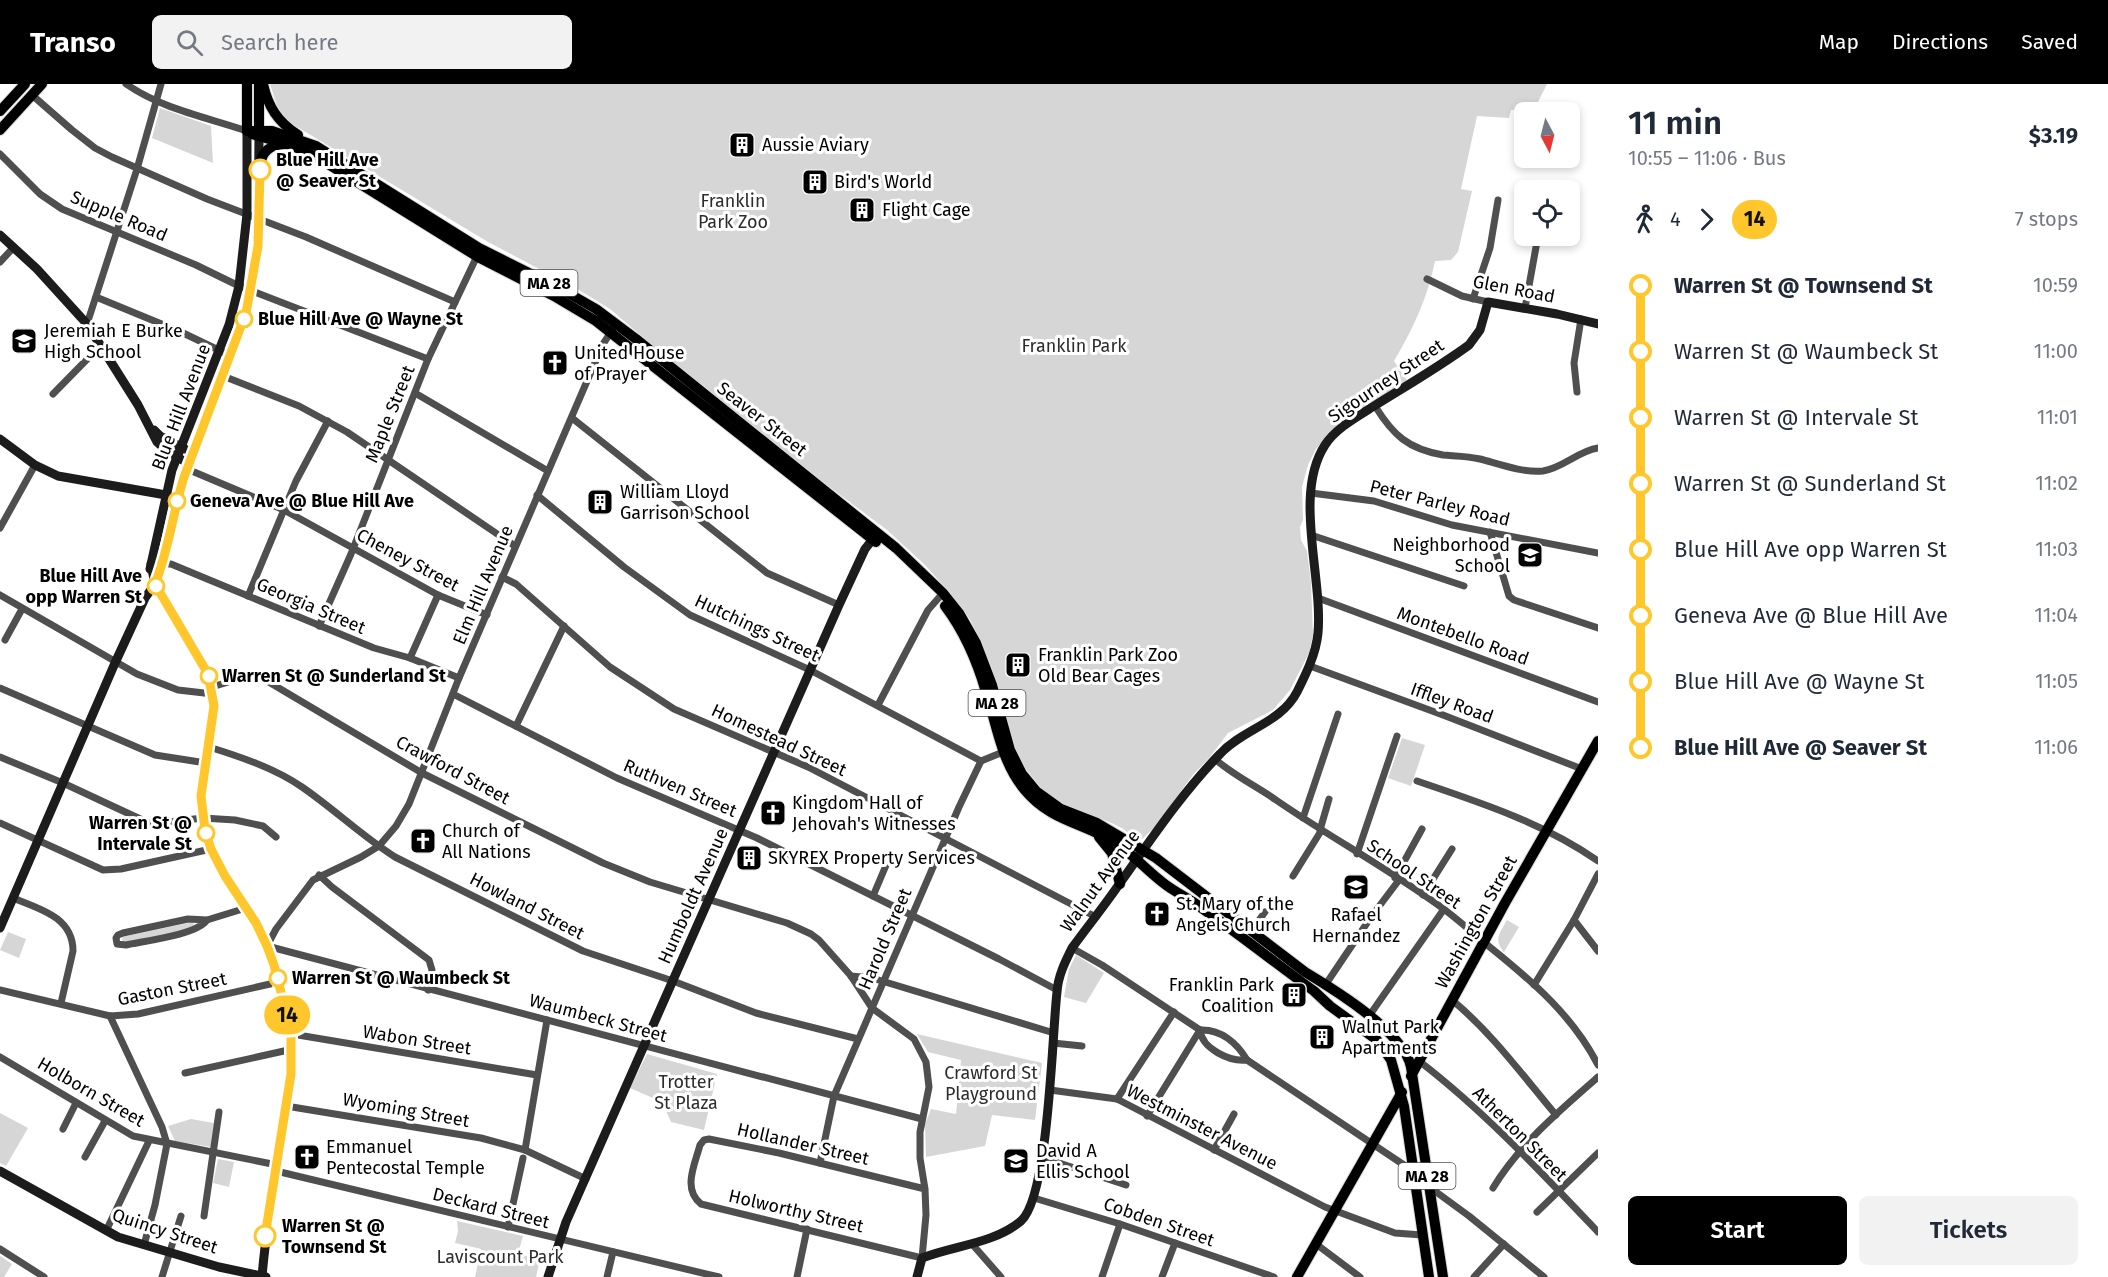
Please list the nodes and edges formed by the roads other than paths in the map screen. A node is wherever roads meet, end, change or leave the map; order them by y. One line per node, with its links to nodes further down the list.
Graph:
1 (25, 84): 9 (main road)
2 (42, 84): 7 (main road)
3 (126, 84): 8 (street, Seaver Street)
4 (161, 84): 8 (street)
5 (247, 84): 11 (main road, Blue Hill Avenue)
6 (261, 84): 12 (main road, Blue Hill Avenue); 14 (main road, MA 28)
7 (33, 95): 10 (main road); 17 (street)
8 (158, 101): 11 (street, Seaver Street); 17 (street)
9 (0, 111)
10 (0, 130)
11 (247, 131): 12 (main road, Seaver Street / MA 28); 19 (main road, Blue Hill Avenue)
12 (259, 133): 13 (main road, Seaver Street / MA 28); 14 (main road, Seaver Street); 16 (main road, Blue Hill Avenue)
13 (287, 144): 16 (main road); 25 (main road, Seaver Street / MA 28)
14 (316, 147): 25 (main road, Seaver Street / MA 28)
15 (0, 154): 21 (street, Supple Road)
16 (260, 165): 20 (main road, Blue Hill Avenue)
17 (136, 169): 19 (street); 21 (street)
18 (1498, 200): 31 (street)
19 (247, 214): 20 (street); 28 (main road, Blue Hill Avenue)
20 (259, 219): 29 (main road, Blue Hill Avenue); 32 (street)
21 (116, 233): 28 (street, Supple Road); 30 (street)
22 (0, 235): 24 (main road)
23 (1536, 246): 34 (street)
24 (14, 247): 26 (street); 36 (main road)
25 (478, 252): 32 (street, Maple Street); 38 (main road, Seaver Street / MA 28)
26 (0, 262)
27 (1428, 279): 31 (street, Glen Road)
28 (239, 286): 29 (street, Supple Road); 40 (main road, Blue Hill Avenue)
29 (252, 290): 41 (main road, Blue Hill Avenue); 42 (street, Supple Road)
30 (96, 297): 36 (street); 40 (street)
31 (1473, 299): 33 (street, Glen Road)
32 (455, 302): 42 (street, Maple Street)
33 (1488, 302): 34 (main road, Glen Road); 47 (main road, Sigourney Street)
34 (1525, 308): 35 (main road, Glen Road)
35 (1581, 319): 37 (main road, Glen Road); 44 (street)
36 (87, 324): 39 (main road)
37 (1598, 324)
38 (613, 328): 48 (street, Elm Hill Avenue); 67 (main road, Seaver Street / MA 28)
39 (101, 345): 46 (street); 50 (main road)
40 (219, 351): 41 (street); 52 (main road, Blue Hill Avenue)
41 (231, 356): 43 (main road, Blue Hill Avenue)
42 (428, 359): 45 (street, Maple Street)
43 (223, 376): 49 (street); 54 (main road, Blue Hill Avenue)
44 (1577, 392)
45 (415, 393): 56 (street, Maple Street); 59 (street)
46 (53, 394)
47 (1375, 406): 53 (street); 60 (main road, Sigourney Street)
48 (572, 418): 59 (street, Elm Hill Avenue); 82 (street)
49 (328, 421): 56 (street); 63 (street)
50 (151, 426): 52 (main road); 55 (main road)
51 (0, 439): 57 (main road)
52 (180, 447): 54 (main road); 55 (main road, Blue Hill Avenue)
53 (1598, 448)
54 (193, 453): 58 (main road, Blue Hill Avenue)
55 (176, 457): 58 (main road); 61 (main road, Blue Hill Avenue)
56 (388, 461): 68 (street); 69 (street, Maple Street)
57 (34, 465): 61 (main road); 64 (street)
58 (188, 467): 63 (street, Cheney Street); 71 (main road, Blue Hill Avenue)
59 (548, 471): 62 (street, Elm Hill Avenue)
60 (1311, 493): 65 (street, Peter Parley Road); 66 (main road, Walnut Avenue)
61 (166, 495): 72 (main road, Blue Hill Avenue)
62 (537, 495): 68 (street, Elm Hill Avenue); 92 (street, Hutchings Street)
63 (284, 510): 69 (street, Cheney Street); 78 (street)
64 (1, 523)
65 (1490, 532): 70 (street, Peter Parley Road); 87 (street)
66 (1311, 535): 75 (street); 81 (main road, Walnut Avenue)
67 (875, 536): 79 (main road, Seaver Street / MA 28); 82 (main road, Humboldt Avenue)
68 (516, 546): 73 (street, Elm Hill Avenue)
69 (353, 548): 77 (street, Cheney Street); 85 (street, Maple Street)
70 (1598, 553)
71 (163, 562): 72 (street, Georgia Street); 74 (main road, Blue Hill Avenue); 78 (street, Georgia Street)
72 (151, 564): 74 (main road); 80 (main road, Blue Hill Avenue)
73 (502, 577): 84 (street, Elm Hill Avenue); 86 (street, Homestead Street)
74 (155, 584): 80 (main road, Blue Hill Avenue); 95 (main road)
75 (1464, 586)
76 (0, 595): 83 (street)
77 (438, 595): 84 (street, Cheney Street); 89 (street)
78 (248, 596): 85 (street, Georgia Street)
79 (940, 596): 98 (street); 105 (main road, Seaver Street / MA 28)
80 (145, 598): 90 (main road, Blue Hill Avenue)
81 (1318, 598): 91 (main road, Walnut Avenue); 97 (street, Montebello Road)
82 (839, 605): 92 (main road, Humboldt Avenue)
83 (22, 609): 88 (street); 90 (street)
84 (487, 615): 93 (street, Elm Hill Avenue)
85 (319, 626): 89 (street, Georgia Street)
86 (564, 626): 101 (street); 106 (street, Homestead Street)
87 (1598, 628)
88 (5, 640)
89 (410, 658): 93 (street, Georgia Street)
90 (114, 663): 95 (street); 100 (main road, Blue Hill Avenue)
91 (1310, 666): 108 (main road, Walnut Avenue); 111 (street, Iffley Road)
92 (810, 670): 98 (street, Hutchings Street); 106 (main road, Humboldt Avenue)
93 (459, 678): 96 (street, Elm Hill Avenue)
94 (0, 688): 100 (street)
95 (213, 690): 104 (main road); 112 (street, Crawford Street)
96 (453, 694): 101 (street, Ruthven Street); 112 (street, Elm Hill Avenue)
97 (1598, 702)
98 (878, 705): 109 (street, Hutchings Street)
99 (1338, 714): 117 (street)
100 (89, 726): 110 (street); 114 (main road, Blue Hill Avenue)
101 (516, 726): 120 (street, Ruthven Street)
102 (1397, 736): 130 (street)
103 (1598, 741): 111 (main road, Washington Street)
104 (209, 747): 110 (main road); 127 (street, Howland Street)
105 (1006, 751): 109 (street); 121 (main road, Seaver Street / MA 28); 131 (main road, Seaver Street / MA 28)
106 (775, 752): 120 (main road, Humboldt Avenue); 126 (street, Homestead Street)
107 (0, 757): 114 (street)
108 (1215, 759): 117 (street, School Street); 131 (main road, Walnut Avenue)
109 (981, 761): 126 (street, Harold Street)
110 (206, 763): 116 (main road)
111 (1582, 769): 123 (main road, Washington Street)
112 (422, 773): 127 (street, Elm Hill Avenue); 142 (street, Crawford Street)
113 (1417, 781): 123 (street)
114 (63, 783): 116 (street); 125 (main road, Blue Hill Avenue)
115 (1329, 799): 122 (street)
116 (203, 818): 124 (street); 128 (main road)
117 (1303, 818): 122 (street, School Street)
118 (0, 824): 125 (street)
119 (1422, 829): 137 (street)
120 (741, 830): 139 (street, Ruthven Street); 142 (main road, Humboldt Avenue)
121 (1092, 830): 131 (main road, Seaver Street / MA 28); 138 (main road)
122 (1321, 831): 130 (street, School Street); 136 (street)
123 (1547, 831): 132 (street); 152 (main road, Washington Street)
124 (276, 837)
125 (39, 840): 128 (street); 141 (main road, Blue Hill Avenue)
126 (945, 840): 146 (street, Harold Street); 147 (street, Homestead Street)
127 (379, 846): 135 (street, Elm Hill Avenue); 158 (street, Howland Street)
128 (211, 849): 143 (main road)
129 (1452, 849): 140 (street)
130 (1357, 854): 137 (street, School Street)
131 (1139, 856): 138 (main road, Walnut Avenue); 151 (main road, MA 28); 188 (main road, MA 28)
132 (1598, 861)
133 (887, 863): 139 (street)
134 (1598, 874): 149 (street)
135 (319, 875): 153 (street, Elm Hill Avenue); 163 (street)
136 (1293, 876)
137 (1397, 879): 140 (street, School Street); 160 (street)
138 (1120, 884): 147 (main road, Walnut Avenue)
139 (873, 896): 146 (street, Ruthven Street)
140 (1423, 896): 144 (street, School Street)
141 (13, 898): 150 (main road, Blue Hill Avenue); 166 (street)
142 (709, 900): 156 (street, Crawford Street); 158 (main road, Humboldt Avenue)
143 (246, 908): 148 (street); 153 (main road)
144 (1444, 909): 152 (street, School Street); 170 (street)
145 (1265, 912): 151 (street)
146 (912, 916): 159 (street, Harold Street); 164 (street, Ruthven Street)
147 (1096, 917): 154 (main road, Walnut Avenue)
148 (207, 920): 148 (street)
149 (1574, 920): 155 (street); 161 (street)
150 (0, 928)
151 (1251, 931): 160 (main road, MA 28)
152 (1485, 943): 161 (street, School Street); 165 (main road, Washington Street)
153 (267, 946): 157 (main road); 163 (street, Waumbeck Street)
154 (1072, 948): 164 (main road, Walnut Avenue); 168 (street)
155 (1598, 951)
156 (851, 976): 159 (street); 167 (street, Crawford Street)
157 (279, 981): 169 (street, Gaston Street); 173 (main road)
158 (673, 981): 175 (street, Howland Street); 176 (main road, Humboldt Avenue)
159 (884, 982): 167 (street, Harold Street); 174 (street)
160 (1326, 984): 170 (main road, MA 28)
161 (1534, 985): 182 (street, School Street)
162 (0, 990): 166 (street, Gaston Street)
163 (428, 990): 171 (street, Waumbeck Street)
164 (1057, 990): 174 (main road, Walnut Avenue)
165 (1452, 1000): 181 (main road, Washington Street); 195 (street)
166 (61, 1003): 169 (street, Gaston Street)
167 (872, 1008): 175 (street, Harold Street); 197 (street, Crawford Street)
168 (1174, 1012): 172 (street); 190 (street)
169 (110, 1016): 202 (street)
170 (1369, 1016): 184 (main road, MA 28)
171 (547, 1020): 176 (street, Waumbeck Street); 185 (street)
172 (1200, 1030): 180 (street); 180 (street); 196 (street)
173 (291, 1034): 178 (main road); 185 (street, Wabon Street)
174 (1054, 1038): 177 (street); 187 (main road, Walnut Avenue)
175 (858, 1039): 189 (street, Harold Street)
176 (645, 1046): 189 (street, Waumbeck Street); 215 (main road, Humboldt Avenue)
177 (1082, 1046)
178 (293, 1049): 183 (street); 192 (main road)
179 (0, 1057): 191 (street, Holborn Street)
180 (1247, 1060): 201 (street)
181 (1419, 1061): 184 (main road, Washington Street); 204 (street, Atherton Street)
182 (1598, 1065)
183 (185, 1073)
184 (1412, 1074): 188 (main road, Washington Street); 217 (main road, MA 28)
185 (537, 1075): 207 (street)
186 (1598, 1077): 195 (street)
187 (1050, 1090): 190 (street, Westminster Avenue); 208 (main road, Walnut Avenue)
188 (1401, 1094): 201 (main road, Washington Street); 214 (main road, MA 28)
189 (834, 1096): 197 (street, Waumbeck Street); 210 (street, Harold Street)
190 (1117, 1099): 196 (street, Westminster Avenue)
191 (76, 1103): 198 (street, Holborn Street); 199 (street)
192 (286, 1106): 207 (street, Wyoming Street); 211 (main road)
193 (219, 1112): 205 (street)
194 (1234, 1114): 203 (street)
195 (1556, 1115): 204 (street)
196 (1147, 1116): 203 (street, Westminster Avenue)
197 (922, 1119): 219 (street, Crawford Street)
198 (105, 1121): 200 (street, Holborn Street); 209 (street)
199 (63, 1129)
200 (148, 1141): 202 (street, Holborn Street); 229 (street)
201 (1373, 1143): 214 (street); 222 (main road, Washington Street)
202 (167, 1144): 205 (street, Holborn Street); 237 (street)
203 (1214, 1150): 222 (street, Westminster Avenue)
204 (1521, 1151): 218 (street); 220 (street, Atherton Street)
205 (213, 1153): 211 (street, Holborn Street); 225 (street)
206 (1598, 1153): 220 (street)
207 (524, 1154): 215 (street, Wyoming Street); 227 (street)
208 (1041, 1156): 216 (street); 221 (main road, Walnut Avenue)
209 (85, 1157)
210 (820, 1163): 212 (street, Hollander Street); 219 (street, Hollander Street)
211 (276, 1168): 227 (street, Deckard Street); 242 (main road)
212 (694, 1169): 228 (street, Holworthy Street)
213 (0, 1171): 229 (main road, Quincy Street)
214 (1413, 1171): 231 (main road, MA 28)
215 (586, 1179): 232 (main road, Humboldt Avenue)
216 (1126, 1185)
217 (1428, 1186): 236 (street); 257 (main road, MA 28)
218 (1493, 1188)
219 (925, 1189): 241 (street, Crawford Street)
220 (1558, 1192): 223 (street); 230 (street, Atherton Street)
221 (1034, 1198): 226 (street, Cobden Street); 234 (main road, Walnut Avenue)
222 (1334, 1211): 231 (street, Westminster Avenue); 235 (main road, Washington Street)
223 (1537, 1212)
224 (181, 1216): 240 (street)
225 (204, 1216)
226 (1120, 1224): 233 (street, Cobden Street); 251 (street)
227 (508, 1227): 232 (street, Deckard Street)
228 (807, 1229): 241 (street, Holworthy Street); 248 (street)
229 (106, 1231): 237 (main road, Quincy Street)
230 (1598, 1232)
231 (1422, 1235): 256 (main road, MA 28)
232 (560, 1239): 239 (street, Deckard Street); 245 (main road, Humboldt Avenue)
233 (1175, 1243): 252 (street); 253 (street, Cobden Street)
234 (972, 1244): 241 (main road, Walnut Avenue); 250 (street)
235 (1317, 1244): 254 (main road, Washington Street); 255 (street)
236 (1504, 1244): 258 (street); 259 (street)
237 (144, 1245): 240 (main road, Quincy Street)
238 (0, 1249): 243 (street)
239 (613, 1252): 246 (street); 247 (street, Deckard Street)
240 (171, 1253): 242 (main road, Quincy Street); 244 (street)
241 (922, 1258): 249 (main road)
242 (260, 1276)
243 (44, 1277)
244 (162, 1277)
245 (548, 1277)
246 (607, 1277)
247 (719, 1277)
248 (797, 1277)
249 (917, 1277)
250 (1001, 1277)
251 (1102, 1277)
252 (1162, 1277)
253 (1274, 1277)
254 (1297, 1277)
255 (1360, 1277)
256 (1428, 1277)
257 (1443, 1277)
258 (1474, 1277)
259 (1544, 1277)

